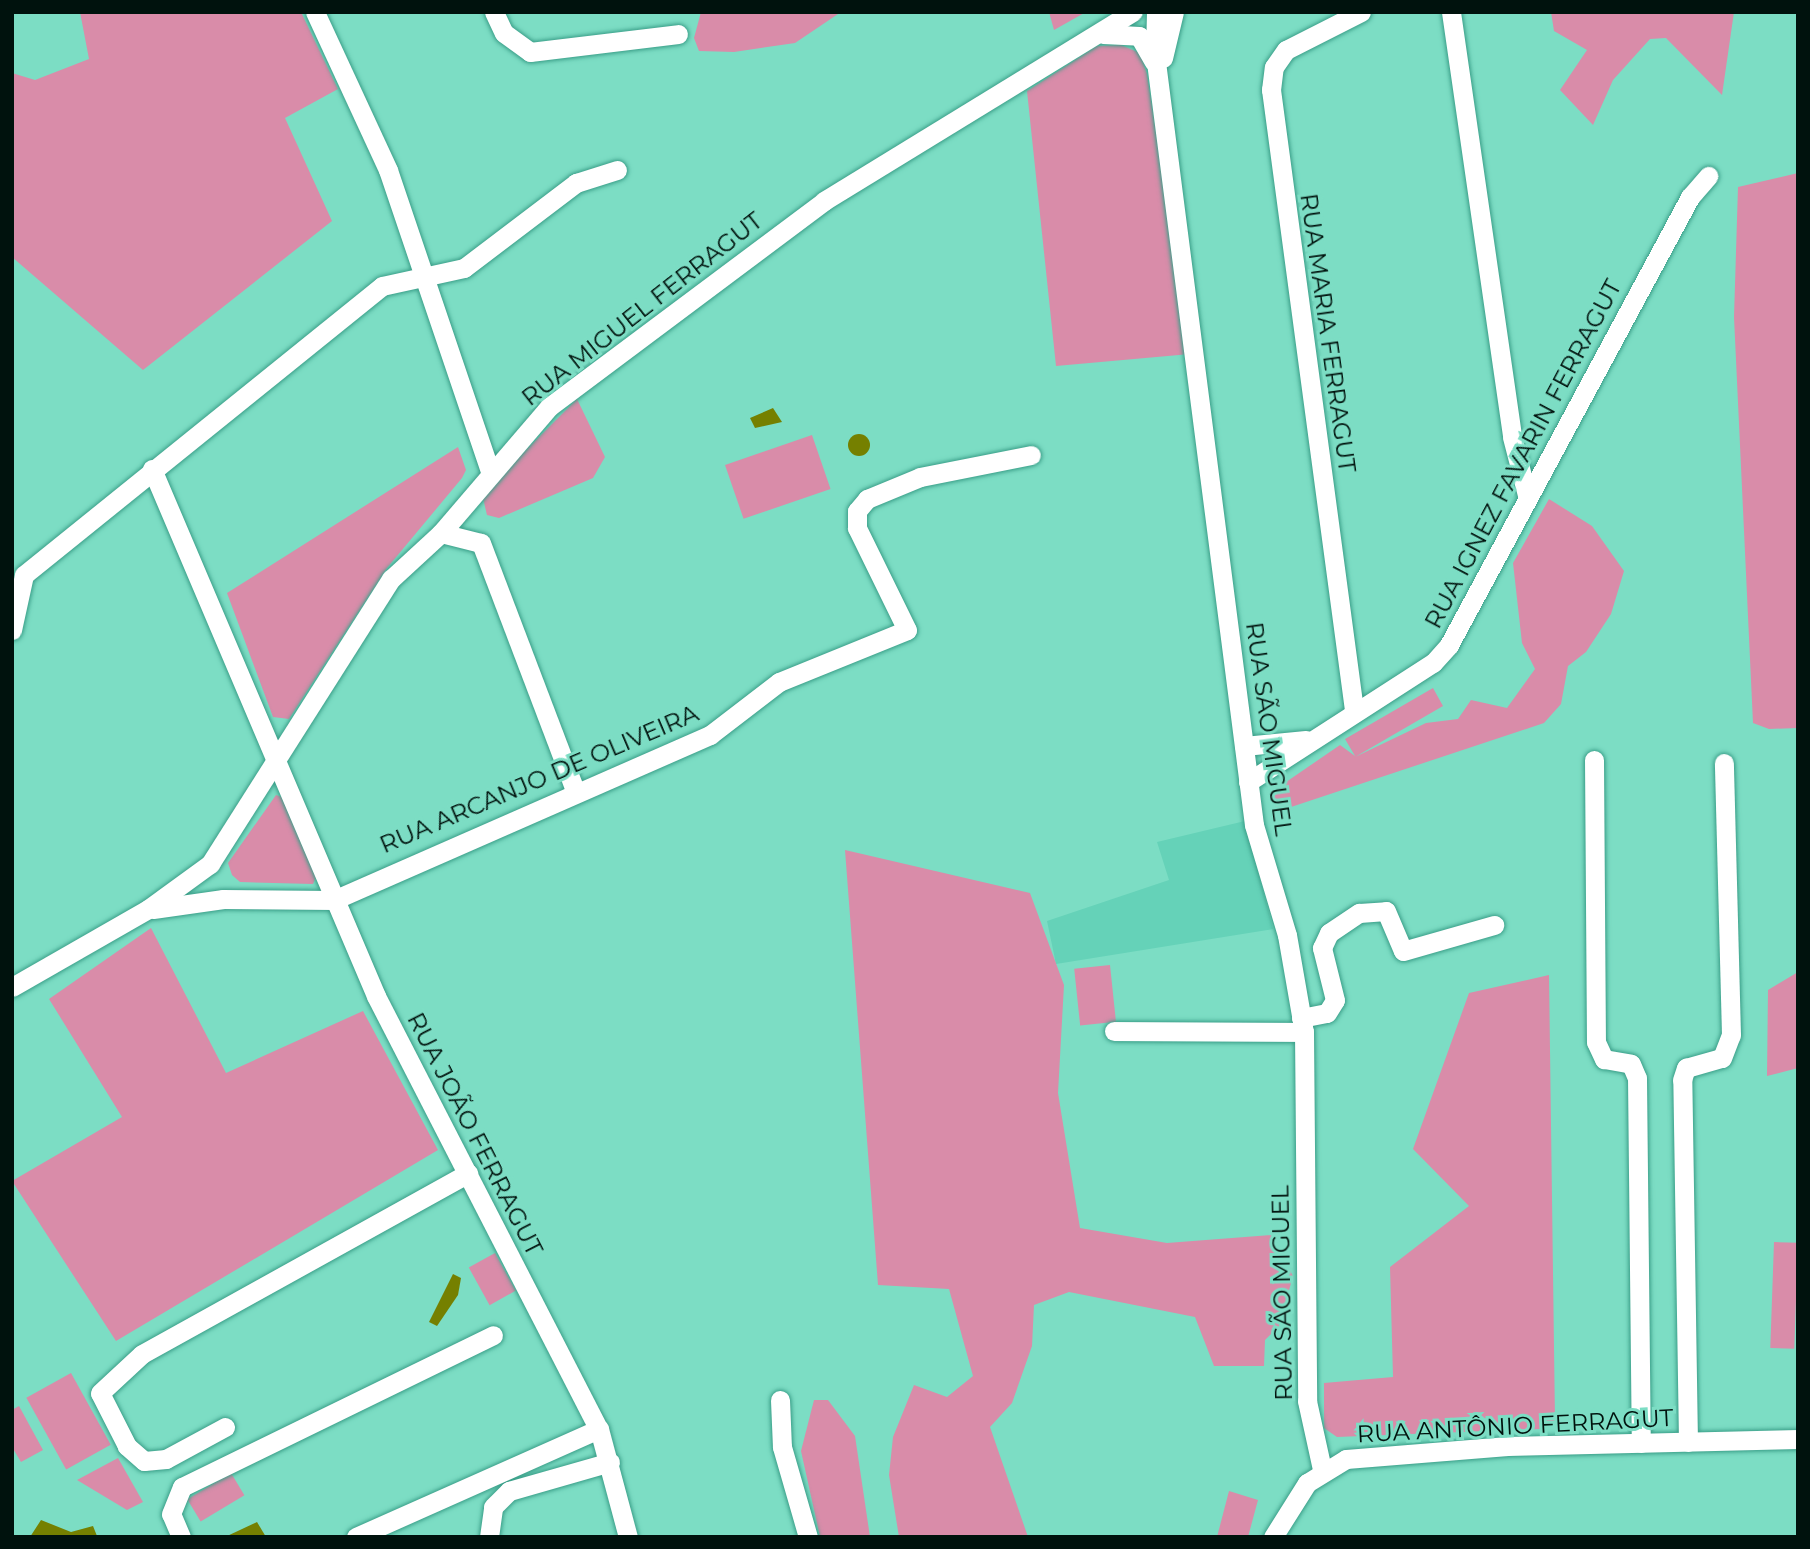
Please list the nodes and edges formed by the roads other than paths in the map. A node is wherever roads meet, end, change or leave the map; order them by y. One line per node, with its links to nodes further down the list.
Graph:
1 (315, 12): 13 (street)
2 (494, 12): 8 (street)
3 (1133, 12): 9 (street, RUA MIGUEL FERRAGUT)
4 (1156, 12): 10 (street, RUA SÃO MIGUEL)
5 (1174, 12): 10 (street, RUA SÃO MIGUEL)
6 (1361, 12): 20 (street, RUA MARIA FERRAGUT)
7 (1451, 12): 17 (street)
8 (678, 34)
9 (1092, 37): 10 (street, RUA SÃO MIGUEL); 16 (street, RUA MIGUEL FERRAGUT)
10 (1159, 76): 22 (street, RUA SÃO MIGUEL)
11 (617, 170): 13 (street)
12 (1707, 176): 17 (street, RUA IGNEZ FAVARIN FERRAGUT)
13 (421, 281): 15 (street); 16 (street)
14 (1031, 455): 27 (street, RUA ARCANJO DE OLIVEIRA)
15 (152, 468): 19 (street); 23 (street, RUA JOÃO FERRAGUT)
16 (489, 470): 18 (street, RUA MIGUEL FERRAGUT)
17 (1527, 495): 20 (street, RUA IGNEZ FAVARIN FERRAGUT)
18 (441, 533): 23 (street, RUA MIGUEL FERRAGUT); 27 (street)
19 (12, 630)
20 (1354, 710): 21 (street, RUA IGNEZ FAVARIN FERRAGUT)
21 (1307, 740): 22 (street, RUA IGNEZ FAVARIN FERRAGUT); 26 (street, RUA IGNEZ FAVARIN FERRAGUT)
22 (1244, 746): 26 (street, RUA SÃO MIGUEL)
23 (276, 754): 28 (street, RUA MIGUEL FERRAGUT); 30 (street, RUA JOÃO FERRAGUT)
24 (1594, 760): 43 (street)
25 (1724, 763): 42 (street)
26 (1248, 782): 34 (street, RUA SÃO MIGUEL)
27 (576, 793): 30 (street, RUA ARCANJO DE OLIVEIRA)
28 (210, 864): 29 (street); 31 (street, RUA MIGUEL FERRAGUT)
29 (223, 899): 30 (street, RUA ARCANJO DE OLIVEIRA); 31 (street, RUA ARCANJO DE OLIVEIRA)
30 (334, 900): 36 (street, RUA JOÃO FERRAGUT)
31 (148, 909): 33 (street, RUA MIGUEL FERRAGUT)
32 (1494, 925): 34 (street)
33 (12, 987)
34 (1302, 1025): 35 (street); 45 (street, RUA SÃO MIGUEL)
35 (1114, 1031)
36 (468, 1173): 39 (street); 40 (street, RUA JOÃO FERRAGUT)
37 (493, 1335): 47 (street)
38 (780, 1400): 52 (street)
39 (225, 1427)
40 (599, 1429): 44 (street, RUA JOÃO FERRAGUT); 48 (street)
41 (1798, 1439): 42 (street, RUA ANTÔNIO FERRAGUT)
42 (1688, 1442): 43 (street, RUA ANTÔNIO FERRAGUT)
43 (1642, 1443): 45 (street, RUA ANTÔNIO FERRAGUT)
44 (610, 1462): 46 (street); 51 (street, RUA JOÃO FERRAGUT)
45 (1322, 1469): 53 (street)
46 (521, 1488): 49 (street); 50 (street)
47 (181, 1537)
48 (356, 1537)
49 (489, 1537)
50 (503, 1537)
51 (628, 1537)
52 (808, 1537)
53 (1273, 1537)

